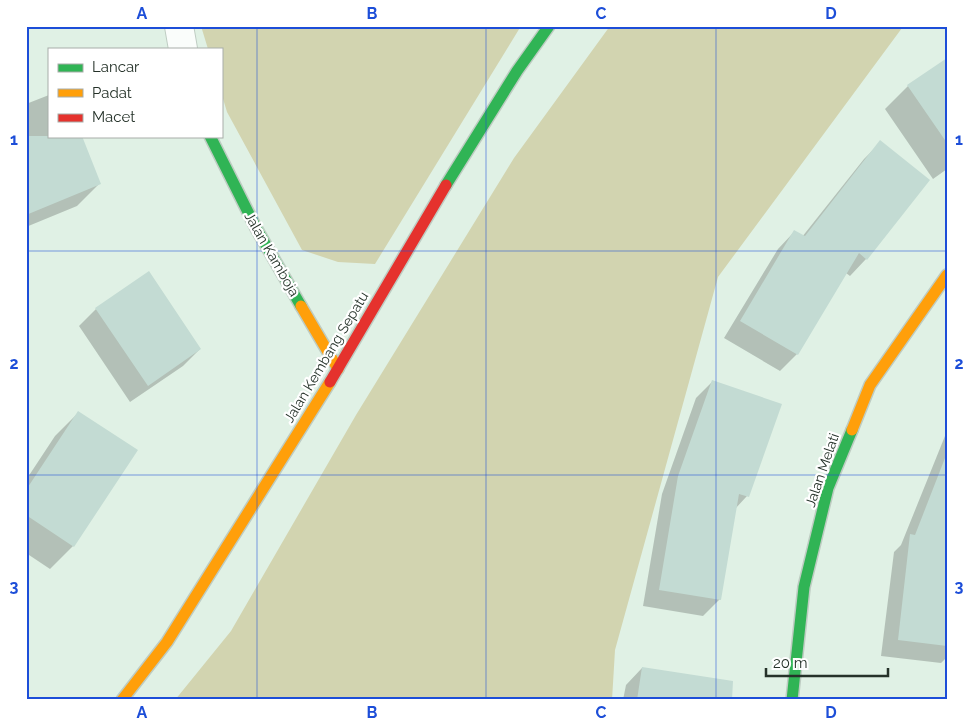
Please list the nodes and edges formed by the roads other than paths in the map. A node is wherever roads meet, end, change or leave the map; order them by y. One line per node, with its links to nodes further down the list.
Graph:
1 (178, 26): 3 (street)
2 (549, 26): 6 (street, Jalan Kembang Sepatu)
3 (183, 48)
4 (211, 138): 6 (street, Jalan Kamboja)
5 (947, 275): 8 (street, Jalan Melati)
6 (338, 369): 7 (street, Jalan Kembang Sepatu)
7 (122, 700)
8 (792, 700)

